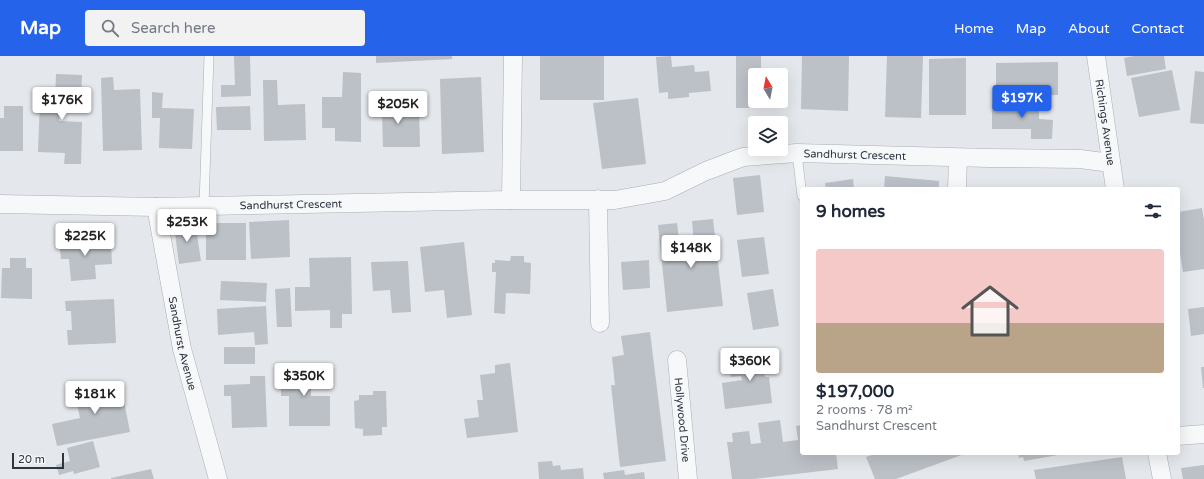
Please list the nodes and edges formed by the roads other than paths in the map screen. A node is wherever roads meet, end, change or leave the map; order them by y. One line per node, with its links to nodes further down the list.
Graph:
1 (209, 56): 13 (lane)
2 (513, 56): 10 (street)
3 (1096, 56): 6 (street, Richings Avenue)
4 (797, 153): 5 (street, Sandhurst Crescent); 7 (lane); 11 (street, Sandhurst Crescent)
5 (958, 158): 6 (street, Sandhurst Crescent); 8 (street)
6 (1111, 163): 9 (street, Richings Avenue)
7 (801, 187)
8 (957, 187)
9 (1116, 187)
10 (511, 200): 11 (street, Sandhurst Crescent); 13 (street, Sandhurst Crescent)
11 (598, 200): 15 (street)
12 (0, 204): 14 (street, Sandhurst Crescent)
13 (204, 205): 14 (street, Sandhurst Crescent)
14 (156, 207): 20 (street, Sandhurst Avenue)
15 (600, 323)
16 (677, 360): 21 (street, Hollywood Drive)
17 (1204, 434): 18 (street)
18 (1180, 436)
19 (1157, 455): 22 (street)
20 (218, 479)
21 (688, 479)
22 (1162, 479)

